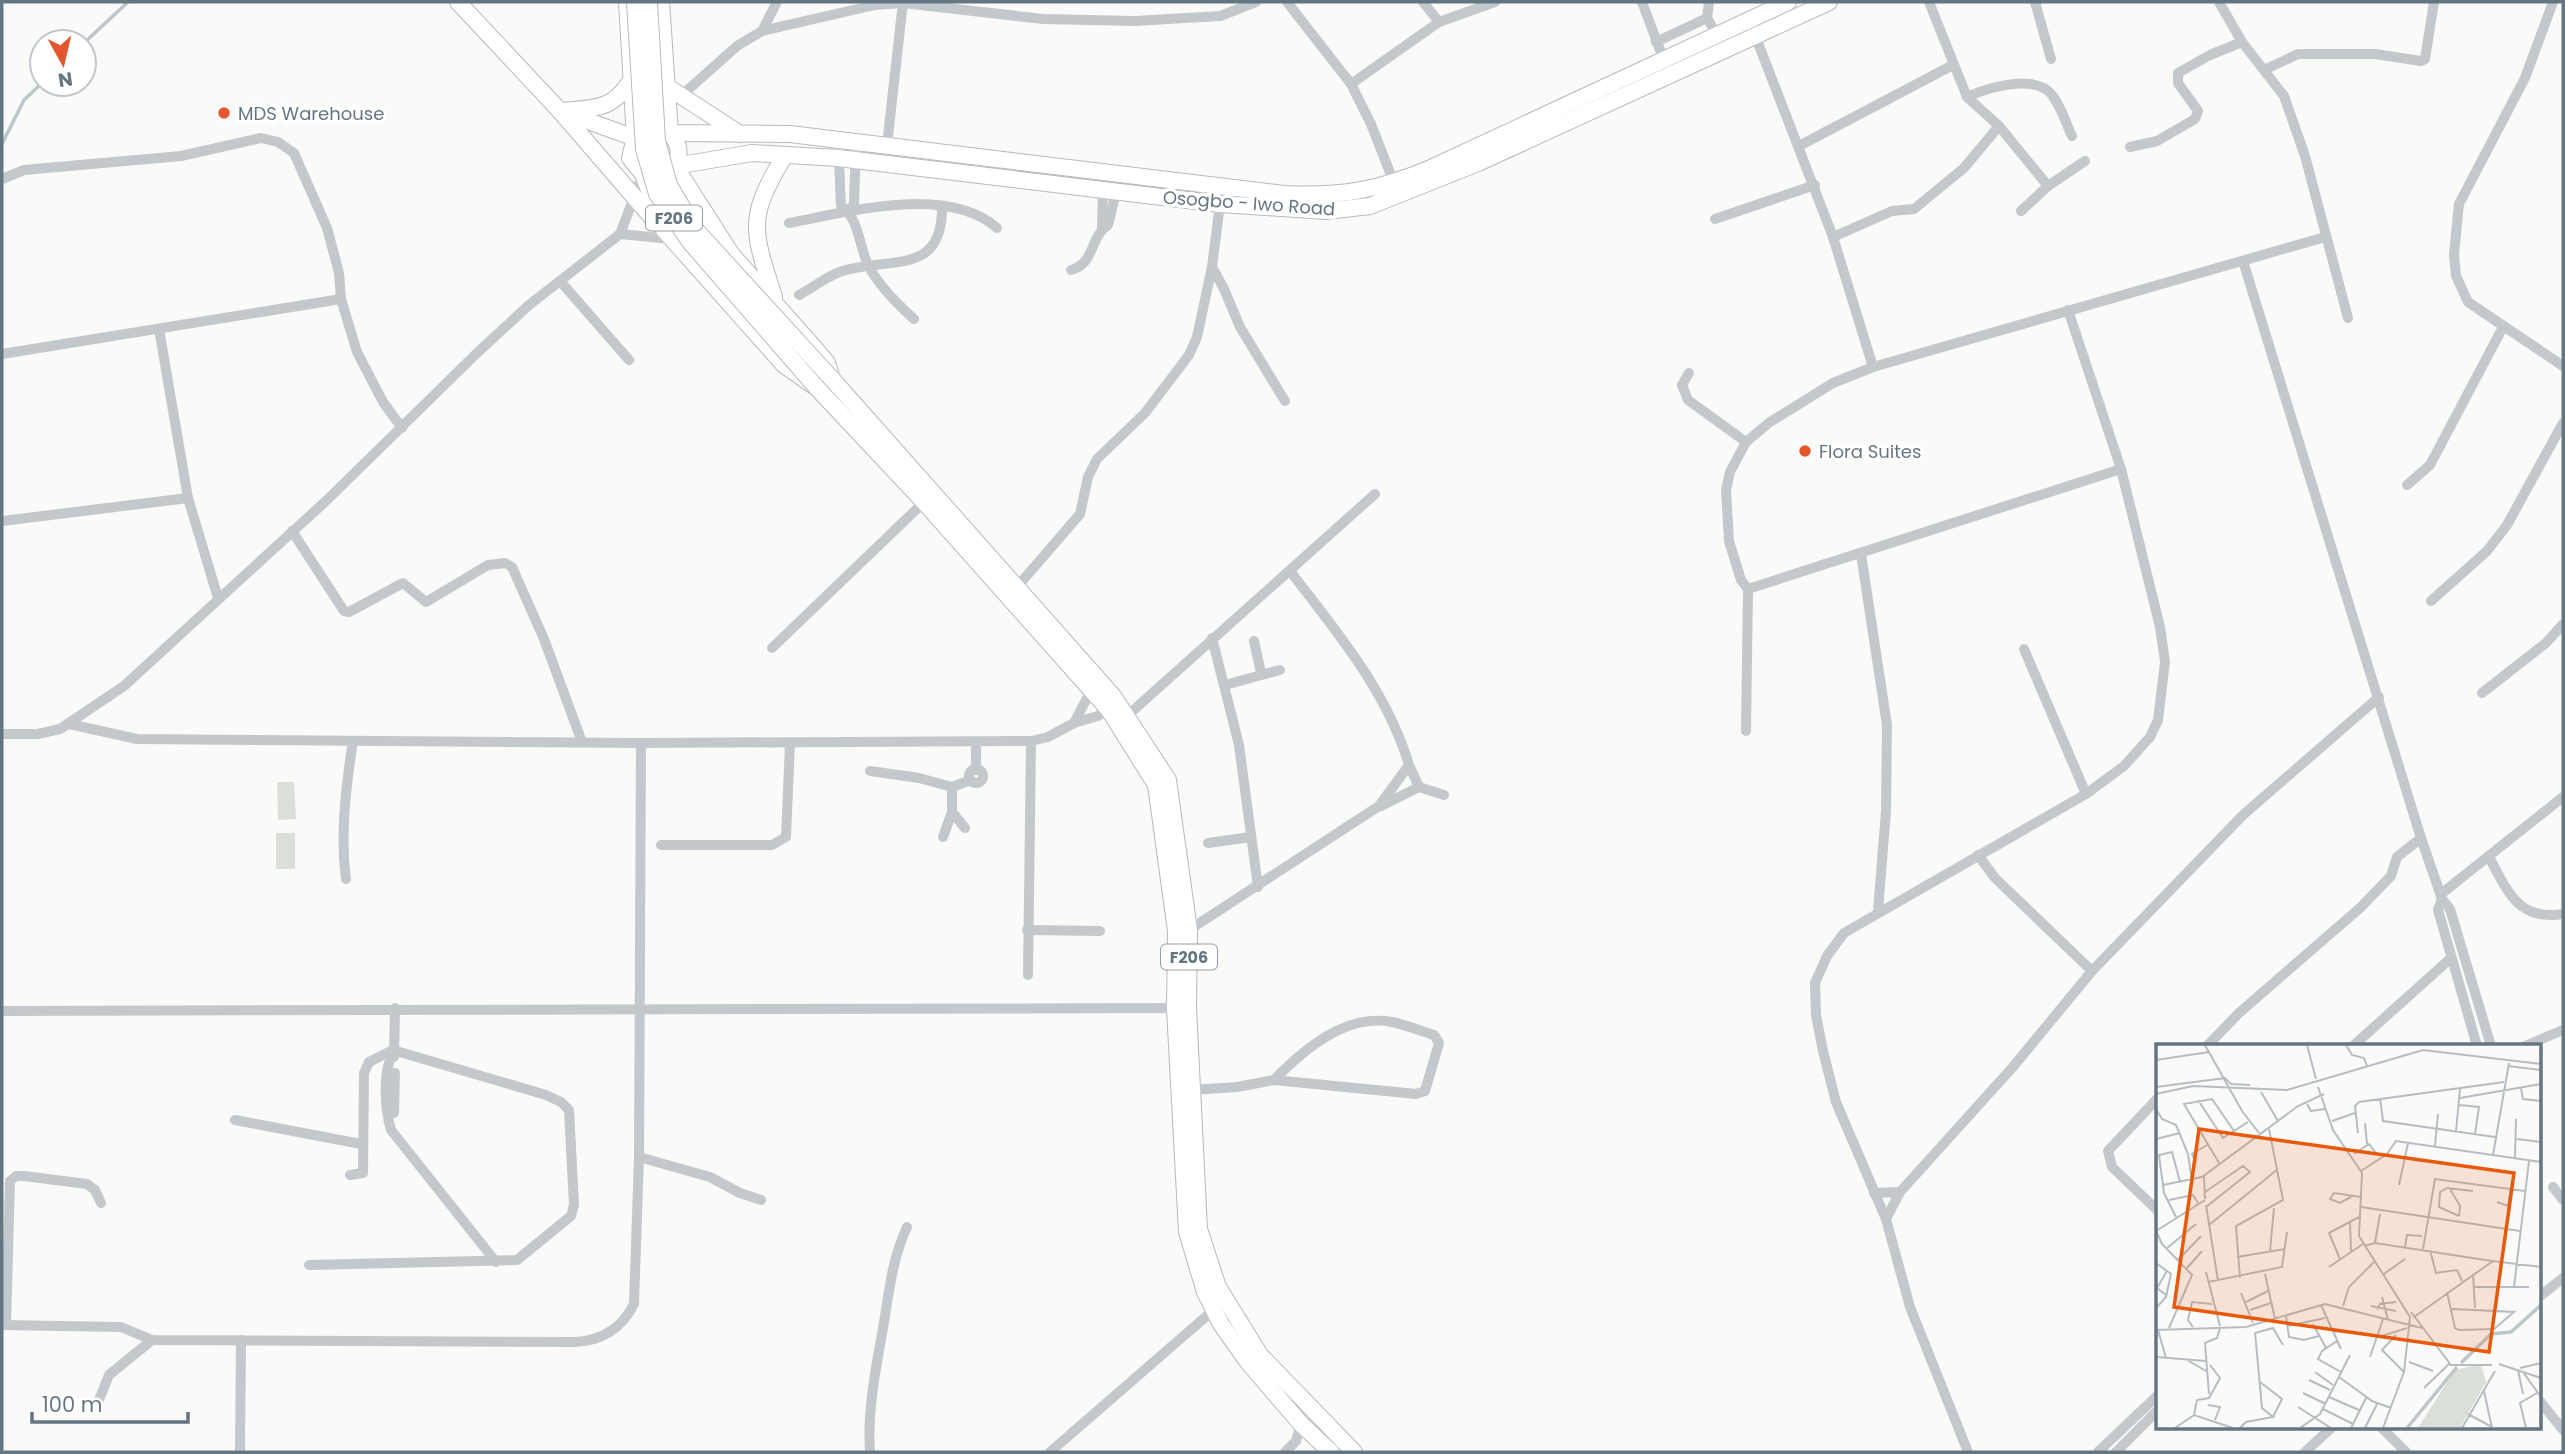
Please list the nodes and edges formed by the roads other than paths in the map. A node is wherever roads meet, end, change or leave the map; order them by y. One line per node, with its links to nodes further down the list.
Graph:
1 (458, 2): 37 (main road, F206)
2 (626, 2): 32 (main road)
3 (635, 2): 91 (main road, F206, bridge)
4 (649, 2): 90 (main road, F206, bridge)
5 (661, 2): 34 (main road)
6 (777, 2): 24 (street)
7 (903, 2): 8 (street); 24 (street); 45 (street)
8 (1256, 2)
9 (1287, 2): 33 (street)
10 (1423, 2): 22 (street)
11 (1495, 2): 22 (street)
12 (1642, 2): 26 (street)
13 (1709, 2): 21 (street)
14 (1788, 2): 23 (main road, Osogbo - Iwo Road)
15 (1829, 2): 23 (main road, Osogbo - Iwo Road)
16 (1929, 2): 30 (street)
17 (2035, 2): 29 (street)
18 (2219, 2): 27 (street)
19 (2434, 2): 31 (street)
20 (2553, 2): 83 (street)
21 (1707, 18): 25 (street); 26 (street)
22 (1439, 22): 33 (street)
23 (1752, 28): 25 (main road, Osogbo - Iwo Road); 46 (street); 61 (main road, Osogbo - Iwo Road)
24 (762, 31): 34 (street)
25 (1717, 35): 28 (main road, Osogbo - Iwo Road)
26 (1656, 42): 28 (street)
27 (2242, 42): 31 (street); 47 (street)
28 (1663, 58): 56 (main road, Osogbo - Iwo Road)
29 (2051, 59)
30 (1952, 65): 35 (street); 46 (street)
31 (2266, 69): 71 (street)
32 (632, 79): 36 (main road); 37 (main road)
33 (1351, 84): 56 (street)
34 (671, 94): 36 (main road); 39 (main road); 40 (main road)
35 (1967, 97): 38 (street); 41 (street)
36 (633, 98): 42 (main road)
37 (560, 111): 42 (main road); 54 (main road, F206)
38 (1999, 126): 58 (street); 70 (street)
39 (670, 133): 40 (main road, Osogbo - Iwo Road); 42 (main road); 52 (main road)
40 (740, 134): 43 (main road, Osogbo - Iwo Road)
41 (2072, 136)
42 (635, 138): 53 (main road)
43 (838, 139): 44 (main road, Osogbo - Iwo Road); 49 (street)
44 (856, 141): 45 (main road, Osogbo - Iwo Road); 50 (street)
45 (887, 145): 56 (main road, Osogbo - Iwo Road)
46 (1799, 146): 57 (street)
47 (2130, 147)
48 (785, 155): 49 (main road, Osogbo - Iwo Road); 52 (main road, Osogbo - Iwo Road); 79 (main road)
49 (838, 158): 50 (main road, Osogbo - Iwo Road); 64 (street)
50 (855, 161): 59 (main road, Osogbo - Iwo Road); 64 (street)
51 (2085, 161): 58 (street)
52 (675, 166): 53 (main road); 79 (main road)
53 (643, 174): 54 (main road); 60 (street); 69 (main road)
54 (617, 178): 60 (main road, F206)
55 (2, 179): 78 (street)
56 (1394, 183)
57 (1815, 186): 65 (street); 70 (street)
58 (2048, 186): 63 (street)
59 (1110, 191): 61 (main road, Osogbo - Iwo Road); 75 (street)
60 (634, 198): 68 (street); 69 (main road, F206)
61 (1220, 204): 74 (street)
62 (942, 206): 64 (street); 67 (street); 73 (street)
63 (2021, 211)
64 (849, 212): 66 (street); 73 (street)
65 (1714, 219)
66 (789, 223)
67 (997, 228)
68 (620, 234): 69 (street); 76 (street)
69 (668, 235): 91 (main road)
70 (1833, 237): 88 (street)
71 (2325, 237): 72 (street); 81 (street)
72 (2244, 261): 80 (street); 119 (street)
73 (868, 265): 77 (street); 82 (street)
74 (1212, 267): 92 (street); 105 (street)
75 (1071, 270)
76 (560, 281): 86 (street); 94 (street)
77 (799, 295)
78 (341, 299): 84 (street); 94 (street)
79 (775, 303): 90 (main road)
80 (2068, 310): 88 (street); 96 (street)
81 (2348, 318)
82 (914, 319)
83 (2503, 327): 87 (street); 97 (street)
84 (159, 329): 85 (street); 99 (street)
85 (2, 354)
86 (629, 360)
87 (2563, 366)
88 (1873, 367): 95 (street)
89 (1689, 373): 95 (street)
90 (832, 379): 105 (main road, F206)
91 (817, 388): 100 (main road, F206)
92 (1285, 401)
93 (2563, 424): 108 (street)
94 (402, 428): 102 (street)
95 (1745, 442): 106 (street)
96 (2121, 469): 103 (street); 136 (street)
97 (2407, 485)
98 (1375, 494): 104 (street)
99 (188, 498): 101 (street); 107 (street)
100 (924, 502): 112 (street); 117 (main road, F206)
101 (2, 521)
102 (292, 531): 107 (street); 128 (street)
103 (1861, 554): 106 (street); 152 (street)
104 (1290, 571): 110 (street); 132 (street)
105 (1017, 587): 117 (main road, F206)
106 (1748, 589): 124 (street)
107 (218, 598): 123 (street)
108 (2431, 601)
109 (2563, 624): 118 (street)
110 (1212, 638): 116 (street); 121 (street)
111 (1254, 641): 115 (street)
112 (772, 648)
113 (2024, 649): 136 (street)
114 (1280, 670): 115 (street)
115 (1261, 673): 116 (street)
116 (1225, 685): 142 (street)
117 (1097, 688): 120 (main road, F206); 122 (street)
118 (2482, 693)
119 (2379, 697): 144 (street); 158 (street)
120 (1113, 706): 121 (main road, F206); 122 (street); 161 (main road, F206)
121 (1128, 715): 155 (main road, F206)
122 (1074, 723): 127 (street)
123 (69, 724): 125 (street); 126 (street)
124 (1745, 731)
125 (2, 734)
126 (352, 741): 128 (street); 149 (street)
127 (1031, 741): 129 (street); 154 (street)
128 (582, 742): 130 (street)
129 (976, 742): 131 (street); 134 (street)
130 (641, 743): 131 (street); 162 (street)
131 (790, 743): 146 (street)
132 (1409, 765): 135 (street); 139 (street)
133 (870, 771): 134 (street)
134 (952, 787): 140 (street)
135 (1419, 787): 137 (street); 139 (street)
136 (2086, 794): 147 (street)
137 (1444, 795)
138 (2563, 797): 148 (street)
139 (1379, 806): 150 (street)
140 (952, 812): 141 (street); 143 (street)
141 (965, 828)
142 (1251, 837): 145 (street); 150 (street)
143 (943, 838)
144 (2421, 838): 151 (street); 165 (street)
145 (1208, 843)
146 (661, 845)
147 (1978, 855): 152 (street); 158 (street)
148 (2489, 857): 151 (street); 153 (street)
149 (346, 879)
150 (1258, 887): 155 (street)
151 (2441, 897): 157 (street); 168 (street)
152 (1878, 911): 180 (street)
153 (2563, 914)
154 (1027, 930): 156 (street); 159 (street)
155 (1189, 930): 161 (main road, F206)
156 (1100, 932)
157 (2451, 958): 166 (street); 167 (street)
158 (2092, 971): 179 (street)
159 (1028, 975)
160 (395, 1008): 162 (street); 163 (street); 170 (street)
161 (1182, 1008): 162 (street); 172 (main road, F206); 191 (main road, F206)
162 (640, 1010): 176 (street)
163 (2, 1011)
164 (2563, 1032): 169 (street)
165 (2209, 1044)
166 (2355, 1044)
167 (2476, 1044)
168 (2490, 1044)
169 (2530, 1044)
170 (393, 1052): 175 (street); 187 (street); 187 (street)
171 (1274, 1080): 171 (street); 172 (street)
172 (1191, 1090): 191 (main road, F206)
173 (2156, 1100): 184 (street)
174 (235, 1119): 175 (street)
175 (361, 1144): 177 (street)
176 (639, 1157): 181 (street); 194 (street)
177 (350, 1175)
178 (2553, 1186): 182 (street)
179 (1900, 1192): 180 (street); 185 (street)
180 (1874, 1193): 185 (street)
181 (761, 1200)
182 (2563, 1200)
183 (101, 1203): 192 (street)
184 (2156, 1209)
185 (1886, 1219): 209 (street)
186 (907, 1227): 204 (street)
187 (496, 1262): 188 (street)
188 (309, 1265)
189 (2563, 1279): 190 (street)
190 (2540, 1296)
191 (1220, 1305): 199 (main road, F206); 205 (street); 208 (main road, F206)
192 (4, 1325): 193 (street)
193 (152, 1340): 194 (street); 196 (street)
194 (241, 1340): 203 (street)
195 (2156, 1396): 210 (street)
196 (99, 1400)
197 (2540, 1401): 202 (street)
198 (2156, 1412): 211 (street)
199 (1301, 1424): 206 (street); 207 (main road, F206)
200 (2329, 1430): 212 (street)
201 (2384, 1430): 213 (street)
202 (2563, 1430)
203 (240, 1452)
204 (870, 1452)
205 (1050, 1452)
206 (1285, 1452)
207 (1331, 1452)
208 (1354, 1452)
209 (1968, 1452)
210 (2098, 1452)
211 (2116, 1452)
212 (2305, 1452)
213 (2406, 1452)

